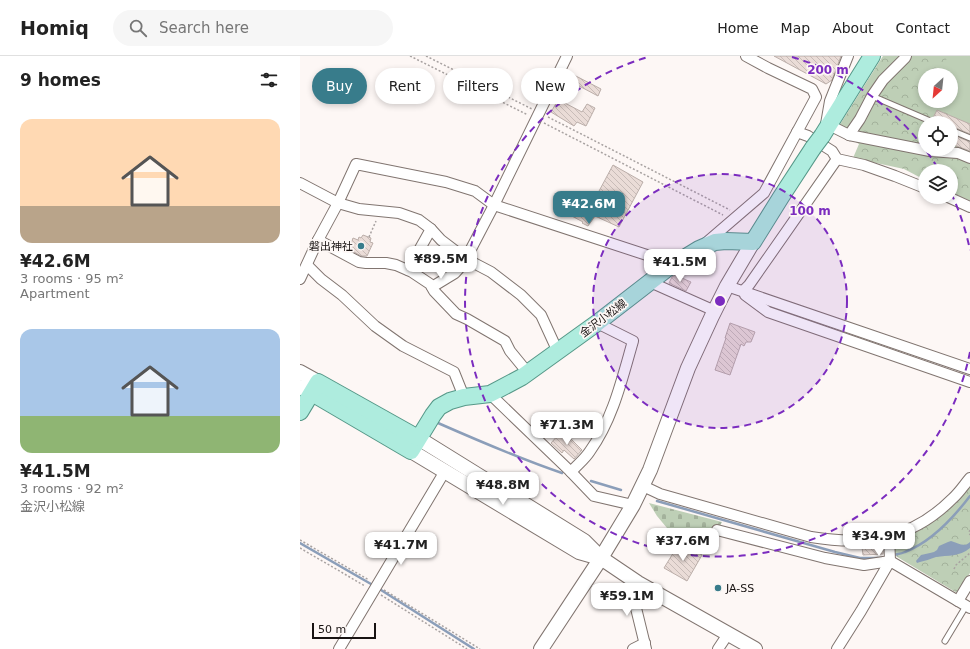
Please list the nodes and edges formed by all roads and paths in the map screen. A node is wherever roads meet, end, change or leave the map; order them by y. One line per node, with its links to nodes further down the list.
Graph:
1 (410, 56): 9 (path)
2 (426, 56): 9 (path)
3 (567, 56): 9 (street)
4 (746, 56): 11 (street)
5 (848, 56): 14 (street)
6 (872, 56): 14 (main road)
7 (906, 56): 8 (street)
8 (872, 96): 10 (lane); 13 (street)
9 (538, 116): 22 (street); 25 (path); 25 (path)
10 (919, 116)
11 (798, 132): 17 (street); 25 (street)
12 (958, 133): 15 (lane)
13 (849, 134): 14 (street); 16 (street)
14 (822, 135): 29 (main road)
15 (970, 138)
16 (970, 158)
17 (837, 159): 19 (street); 38 (street)
18 (300, 183): 21 (street)
19 (918, 185)
20 (958, 202): 23 (street)
21 (338, 203): 22 (street); 24 (street); 28 (street)
22 (494, 205): 31 (street); 33 (street)
23 (970, 207)
24 (380, 211): 26 (street); 27 (path)
25 (736, 217): 30 (street)
26 (431, 228): 31 (street); 34 (street)
27 (369, 237)
28 (318, 240): 32 (street); 34 (street)
29 (753, 242): 30 (main road, 金沢小松線); 38 (main road)
30 (699, 249): 33 (main road, 金沢小松線)
31 (466, 259): 37 (street); 41 (street)
32 (307, 265): 35 (street); 48 (street)
33 (668, 268): 36 (main road, 金沢小松線)
34 (408, 270): 37 (street)
35 (300, 279)
36 (650, 282): 39 (street); 40 (main road, 金沢小松線)
37 (432, 286): 44 (street)
38 (736, 289): 39 (main road); 42 (street); 45 (street)
39 (714, 311): 54 (main road)
40 (597, 323): 41 (main road, 金沢小松線); 52 (street)
41 (558, 352): 44 (main road, 金沢小松線)
42 (970, 370)
43 (300, 372): 46 (main road)
44 (528, 373): 47 (main road, 金沢小松線)
45 (970, 382)
46 (310, 387): 49 (main road); 50 (main road)
47 (490, 394): 48 (main road, 金沢小松線); 52 (street)
48 (464, 397): 50 (main road, 金沢小松線)
49 (300, 412)
50 (415, 444): 51 (main road); 63 (main road)
51 (445, 471): 63 (main road); 68 (street)
52 (571, 472): 55 (street)
53 (970, 478): 59 (street)
54 (643, 486): 55 (main road); 59 (street)
55 (633, 505): 63 (main road)
56 (717, 530): 64 (street)
57 (970, 530): 58 (path)
58 (970, 535)
59 (889, 536): 64 (street)
60 (300, 540): 68 (path)
61 (300, 548): 68 (path)
62 (970, 553): 65 (path)
63 (601, 558): 67 (main road); 76 (main road)
64 (890, 560): 69 (street); 80 (street)
65 (954, 569)
66 (970, 581): 69 (street)
67 (638, 583): 70 (main road); 72 (street)
68 (375, 588): 73 (street); 74 (path); 75 (path)
69 (965, 605): 71 (lane)
70 (728, 634): 78 (street); 79 (main road)
71 (945, 641)
72 (646, 646): 77 (street)
73 (339, 649)
74 (468, 649)
75 (480, 649)
76 (541, 649)
77 (634, 649)
78 (718, 649)
79 (755, 649)
80 (837, 649)

